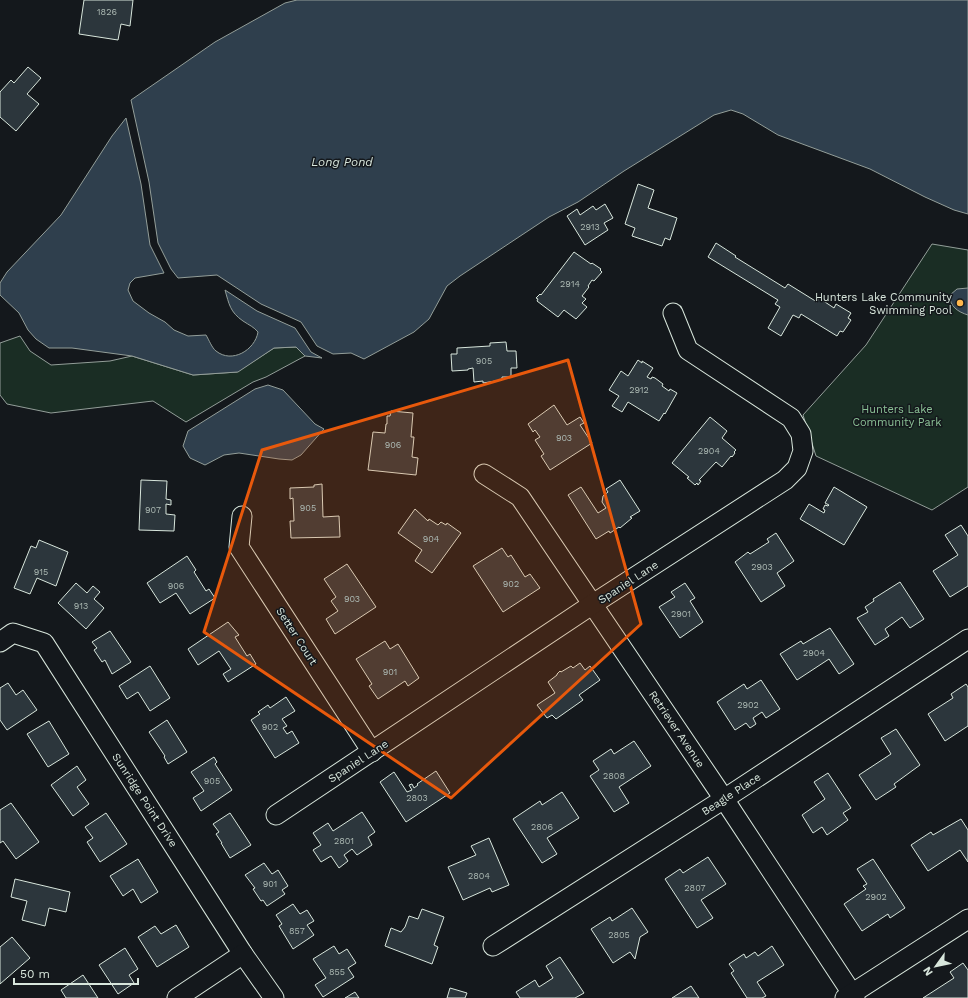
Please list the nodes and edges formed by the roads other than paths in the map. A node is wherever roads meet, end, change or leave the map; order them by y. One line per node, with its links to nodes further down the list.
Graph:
1 (673, 313): 4 (street, Spaniel Lane)
2 (484, 474): 4 (street, Retriever Avenue)
3 (242, 516): 7 (street, Setter Court)
4 (593, 604): 7 (street, Spaniel Lane); 8 (street, Retriever Avenue)
5 (968, 639): 8 (street, Beagle Place)
6 (0, 642): 12 (street, Sunridge Point Drive)
7 (372, 752): 9 (street, Spaniel Lane)
8 (724, 798): 11 (street, Beagle Place); 13 (street, Retriever Avenue)
9 (276, 815)
10 (968, 919): 13 (street)
11 (493, 946)
12 (243, 954): 14 (street); 15 (street, Sunridge Point Drive)
13 (851, 997)
14 (177, 998)
15 (274, 998)

